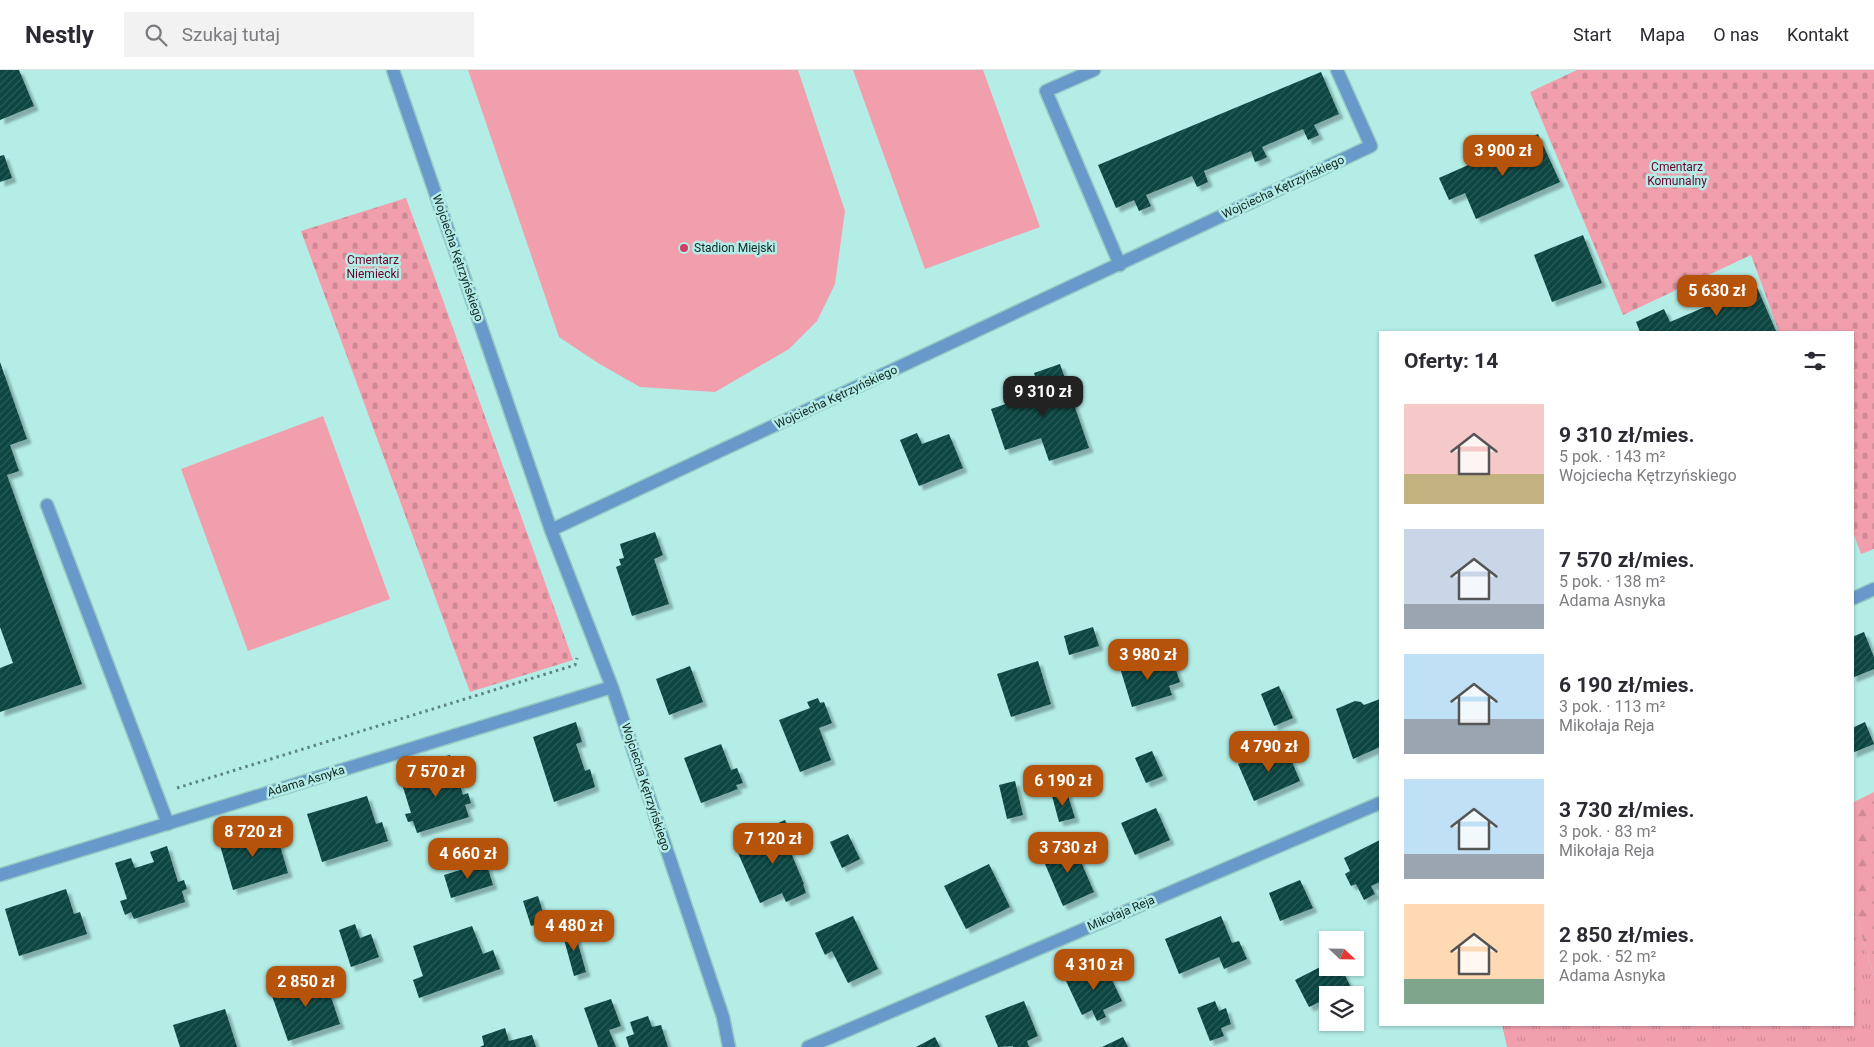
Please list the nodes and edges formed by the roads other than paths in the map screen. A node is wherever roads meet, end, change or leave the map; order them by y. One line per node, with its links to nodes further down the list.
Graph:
1 (393, 70): 6 (street, Wojciecha Kętrzyńskiego)
2 (1094, 70): 4 (street)
3 (1337, 70): 4 (street, Wojciecha Kętrzyńskiego)
4 (1120, 265): 6 (street, Wojciecha Kętrzyńskiego)
5 (48, 505): 11 (street)
6 (551, 530): 9 (street, Wojciecha Kętrzyńskiego)
7 (1874, 589): 8 (street)
8 (1854, 598)
9 (612, 687): 11 (street, Adama Asnyka); 13 (street, Wojciecha Kętrzyńskiego)
10 (1379, 803): 14 (street, Mikołaja Reja)
11 (168, 824): 12 (street, Adama Asnyka)
12 (0, 875)
13 (730, 1047)
14 (808, 1047)

